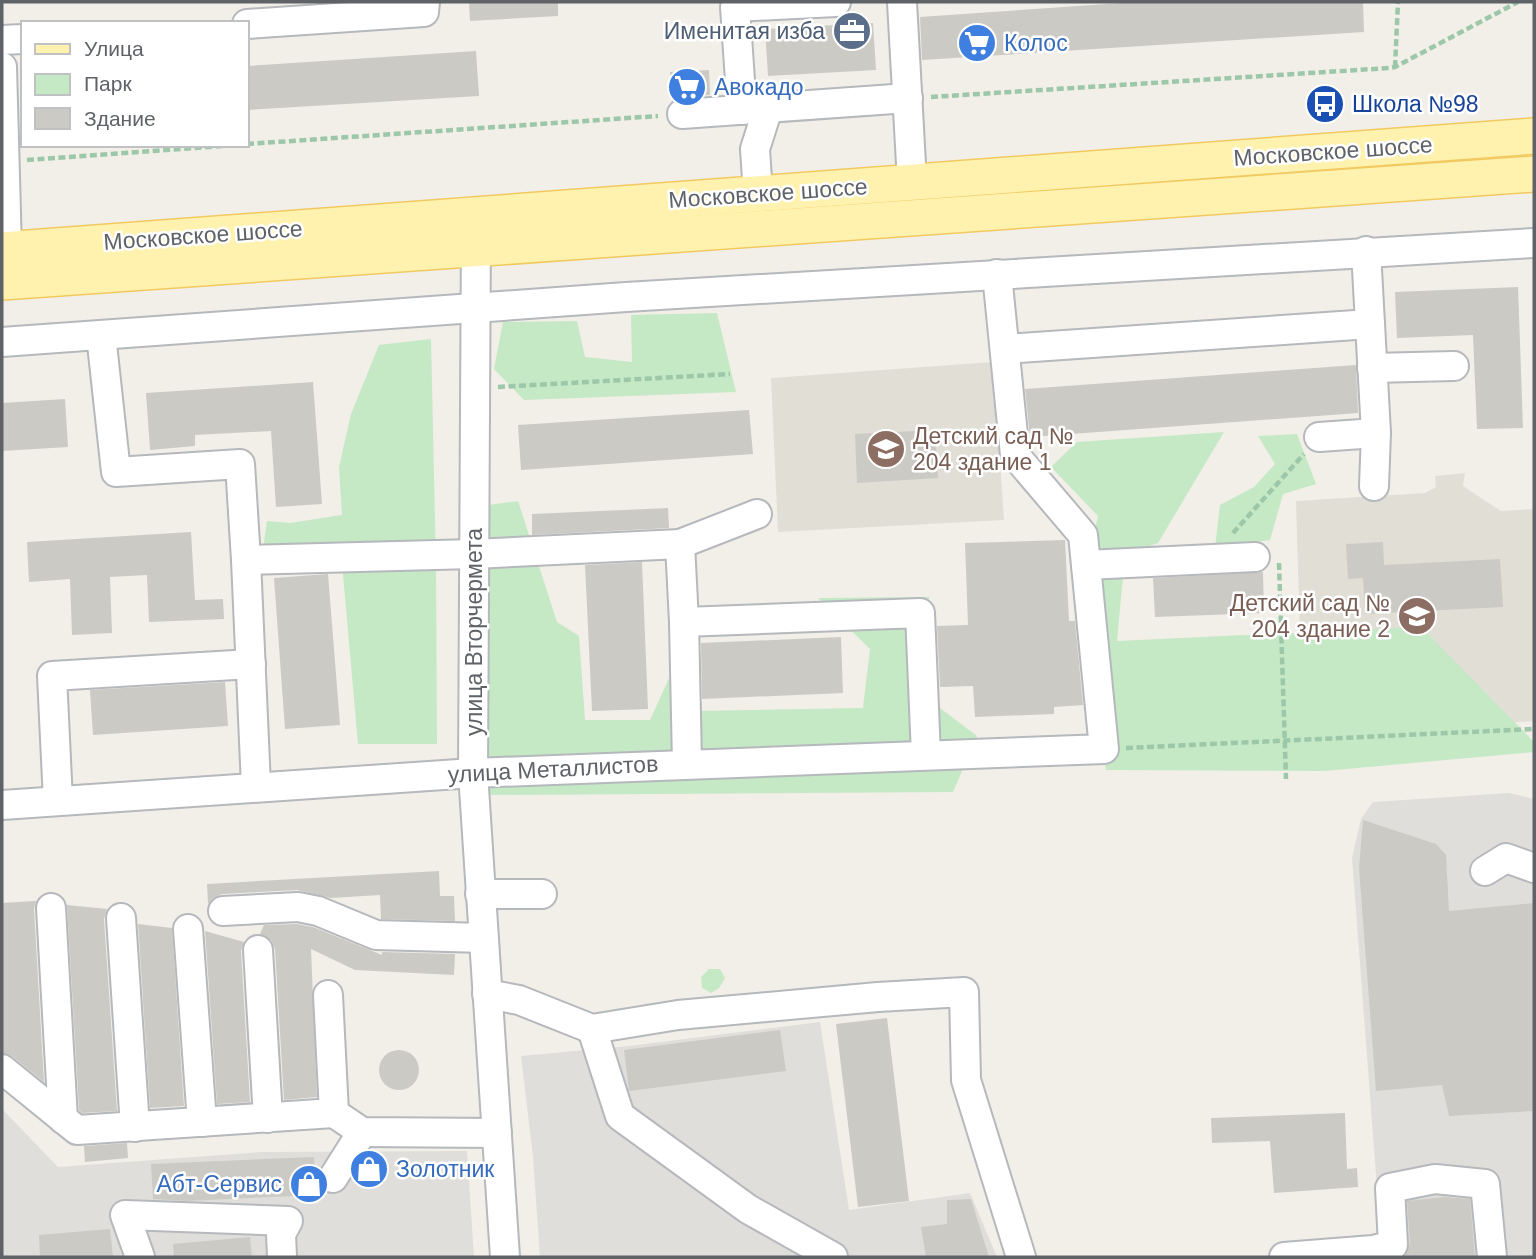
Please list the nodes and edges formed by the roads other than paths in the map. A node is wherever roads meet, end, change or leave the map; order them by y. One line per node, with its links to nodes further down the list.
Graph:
1 (425, 2): 4 (street)
2 (836, 2): 9 (street)
3 (902, 2): 8 (street)
4 (248, 24)
5 (21, 39): 6 (street)
6 (2, 40)
7 (2, 66): 18 (street)
8 (908, 98): 9 (street); 13 (street)
9 (755, 109): 10 (street); 14 (street)
10 (682, 114)
11 (1531, 135): 13 (main road, Московское шоссе)
12 (1532, 174): 15 (main road, Московское шоссе)
13 (912, 182): 14 (main road, Московское шоссе)
14 (758, 194): 15 (main road, Московское шоссе)
15 (477, 232): 18 (main road, Московское шоссе); 20 (street, улица Вторчермета)
16 (1534, 243): 17 (street)
17 (1366, 251): 19 (street); 21 (street)
18 (4, 260)
19 (997, 274): 20 (street); 24 (street)
20 (476, 306): 22 (street); 32 (street, улица Вторчермета)
21 (1370, 324): 24 (street); 26 (street)
22 (101, 335): 23 (street); 34 (street)
23 (2, 342)
24 (1005, 349): 35 (street)
25 (1454, 366): 26 (street)
26 (1372, 368): 27 (street)
27 (1376, 433): 28 (street); 29 (street)
28 (1320, 437)
29 (1374, 486)
30 (757, 514): 31 (street)
31 (680, 544): 32 (street); 36 (street)
32 (474, 554): 34 (street); 40 (street, улица Вторчермета)
33 (1255, 558): 35 (street)
34 (246, 561): 37 (street)
35 (1086, 565): 38 (street, улица Металлистов)
36 (684, 622): 38 (street); 39 (street)
37 (251, 664): 41 (street); 42 (street)
38 (926, 755): 39 (street, улица Металлистов)
39 (687, 763): 40 (street, улица Металлистов)
40 (473, 773): 41 (street, улица Металлистов); 46 (street, улица Вторчермета)
41 (256, 786): 42 (street, улица Металлистов)
42 (58, 801): 43 (street, улица Металлистов)
43 (2, 805)
44 (1534, 867): 45 (street)
45 (1485, 871)
46 (481, 894): 47 (street); 52 (street, улица Вторчермета)
47 (542, 894)
48 (51, 908): 60 (street)
49 (223, 911): 52 (street)
50 (121, 918): 62 (street)
51 (188, 929): 61 (street)
52 (484, 938): 54 (street, улица Вторчермета)
53 (258, 950): 59 (street)
54 (487, 994): 56 (street); 64 (street, улица Вторчермета)
55 (328, 995): 58 (street)
56 (592, 1029): 70 (street); 71 (street)
57 (2, 1069): 60 (street)
58 (334, 1113): 59 (street); 63 (street)
59 (268, 1118): 61 (street)
60 (63, 1119): 62 (street)
61 (202, 1122): 62 (street)
62 (135, 1126)
63 (362, 1132): 64 (street); 65 (street)
64 (497, 1133): 69 (street, улица Вторчермета)
65 (333, 1178)
66 (1394, 1251): 72 (street); 73 (street)
67 (140, 1257): 68 (street)
68 (282, 1257)
69 (505, 1257)
70 (833, 1257)
71 (1021, 1257)
72 (1284, 1257)
73 (1492, 1257)

